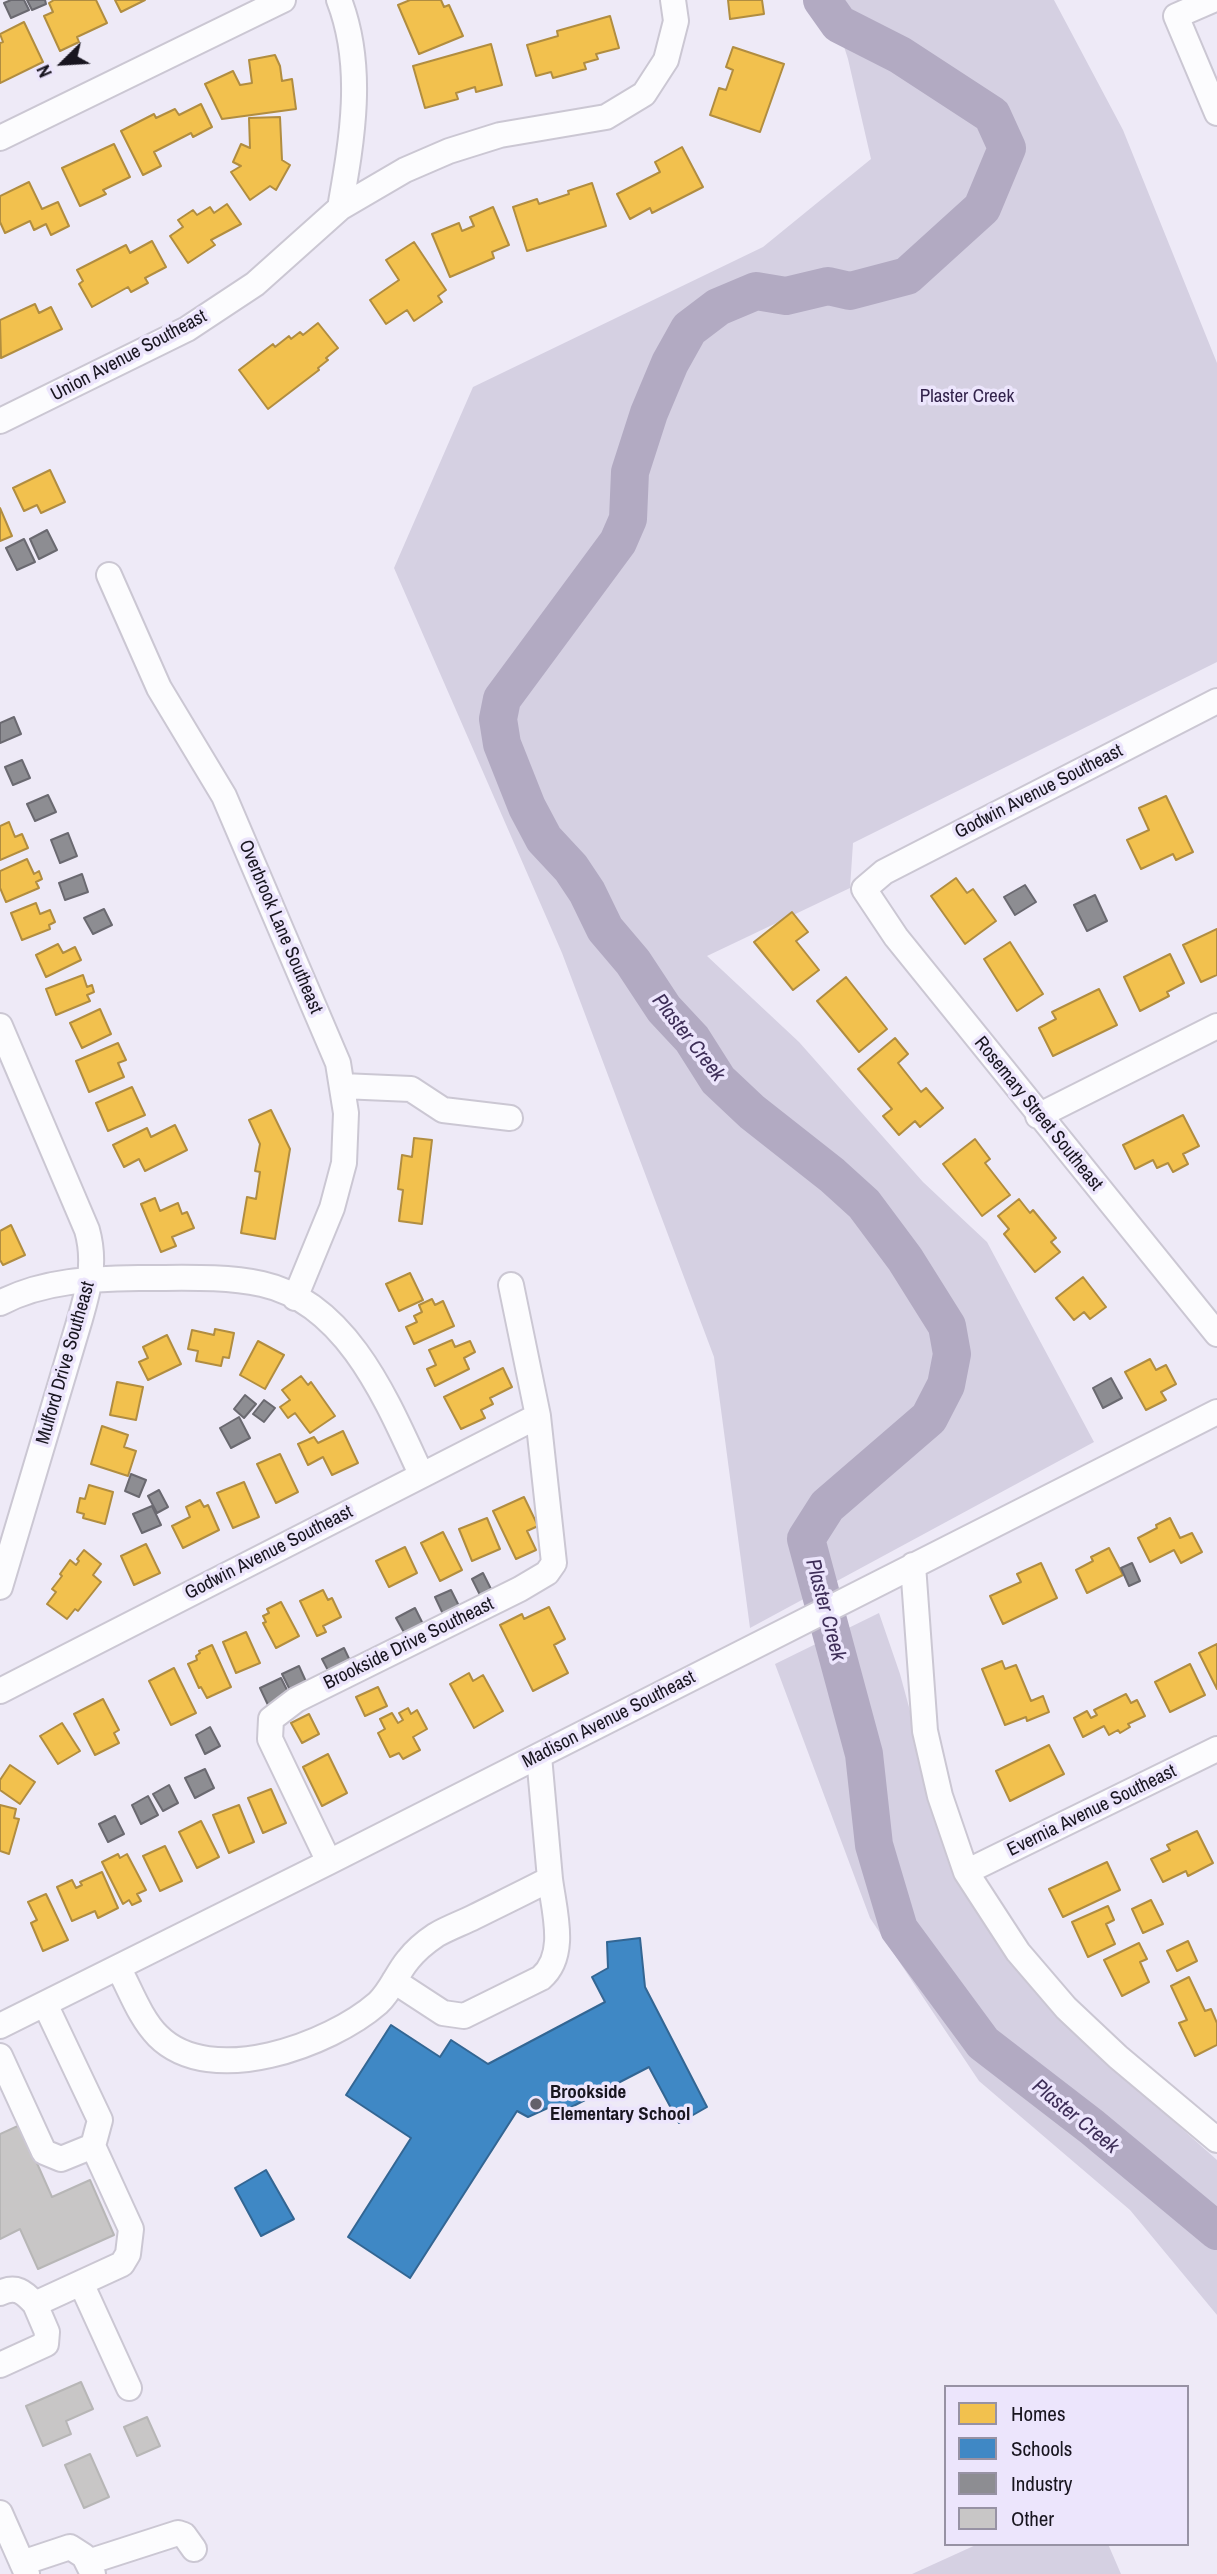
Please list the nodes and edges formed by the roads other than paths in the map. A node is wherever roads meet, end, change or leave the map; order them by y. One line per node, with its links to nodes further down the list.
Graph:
1 (282, 0): 6 (street)
2 (339, 0): 7 (street)
3 (673, 0): 7 (street, Union Avenue Southeast)
4 (1213, 0): 5 (street)
5 (1217, 113)
6 (0, 138)
7 (340, 208): 8 (street, Union Avenue Southeast)
8 (0, 421)
9 (109, 575): 14 (street, Overbrook Lane Southeast)
10 (1217, 701): 11 (street, Godwin Avenue Southeast)
11 (864, 890): 15 (street, Rosemary Street Southeast)
12 (0, 1026): 17 (street, Mulford Drive Southeast)
13 (1217, 1026): 15 (street)
14 (342, 1086): 16 (street); 19 (street, Overbrook Lane Southeast)
15 (1038, 1116): 21 (street, Rosemary Street Southeast)
16 (510, 1118)
17 (91, 1279): 19 (street); 20 (street); 26 (street, Mulford Drive Southeast)
18 (511, 1285): 23 (street)
19 (295, 1298): 24 (street)
20 (0, 1303)
21 (1217, 1334)
22 (1217, 1412): 25 (street, Madison Avenue Southeast)
23 (538, 1416): 24 (street, Godwin Avenue Southeast); 30 (street, Brookside Drive Southeast)
24 (421, 1474): 27 (street, Godwin Avenue Southeast)
25 (913, 1565): 29 (street, Madison Avenue Southeast); 31 (street)
26 (0, 1587)
27 (0, 1691)
28 (1217, 1749): 31 (street, Evernia Avenue Southeast)
29 (540, 1756): 30 (street, Madison Avenue Southeast); 32 (street)
30 (329, 1862): 33 (street, Madison Avenue Southeast)
31 (966, 1872): 38 (street)
32 (550, 1879): 34 (street); 34 (street)
33 (118, 1967): 34 (street); 35 (street, Madison Avenue Southeast)
34 (394, 1981)
35 (45, 2004): 36 (street, Madison Avenue Southeast); 39 (street)
36 (0, 2026)
37 (0, 2056): 39 (street)
38 (1217, 2140)
39 (93, 2146): 40 (street)
40 (81, 2283): 42 (street); 44 (street)
41 (0, 2293): 42 (street)
42 (36, 2304): 43 (street)
43 (0, 2365)
44 (129, 2388)
45 (0, 2513): 48 (street)
46 (194, 2549): 47 (street)
47 (90, 2568): 48 (street)
48 (24, 2569)

